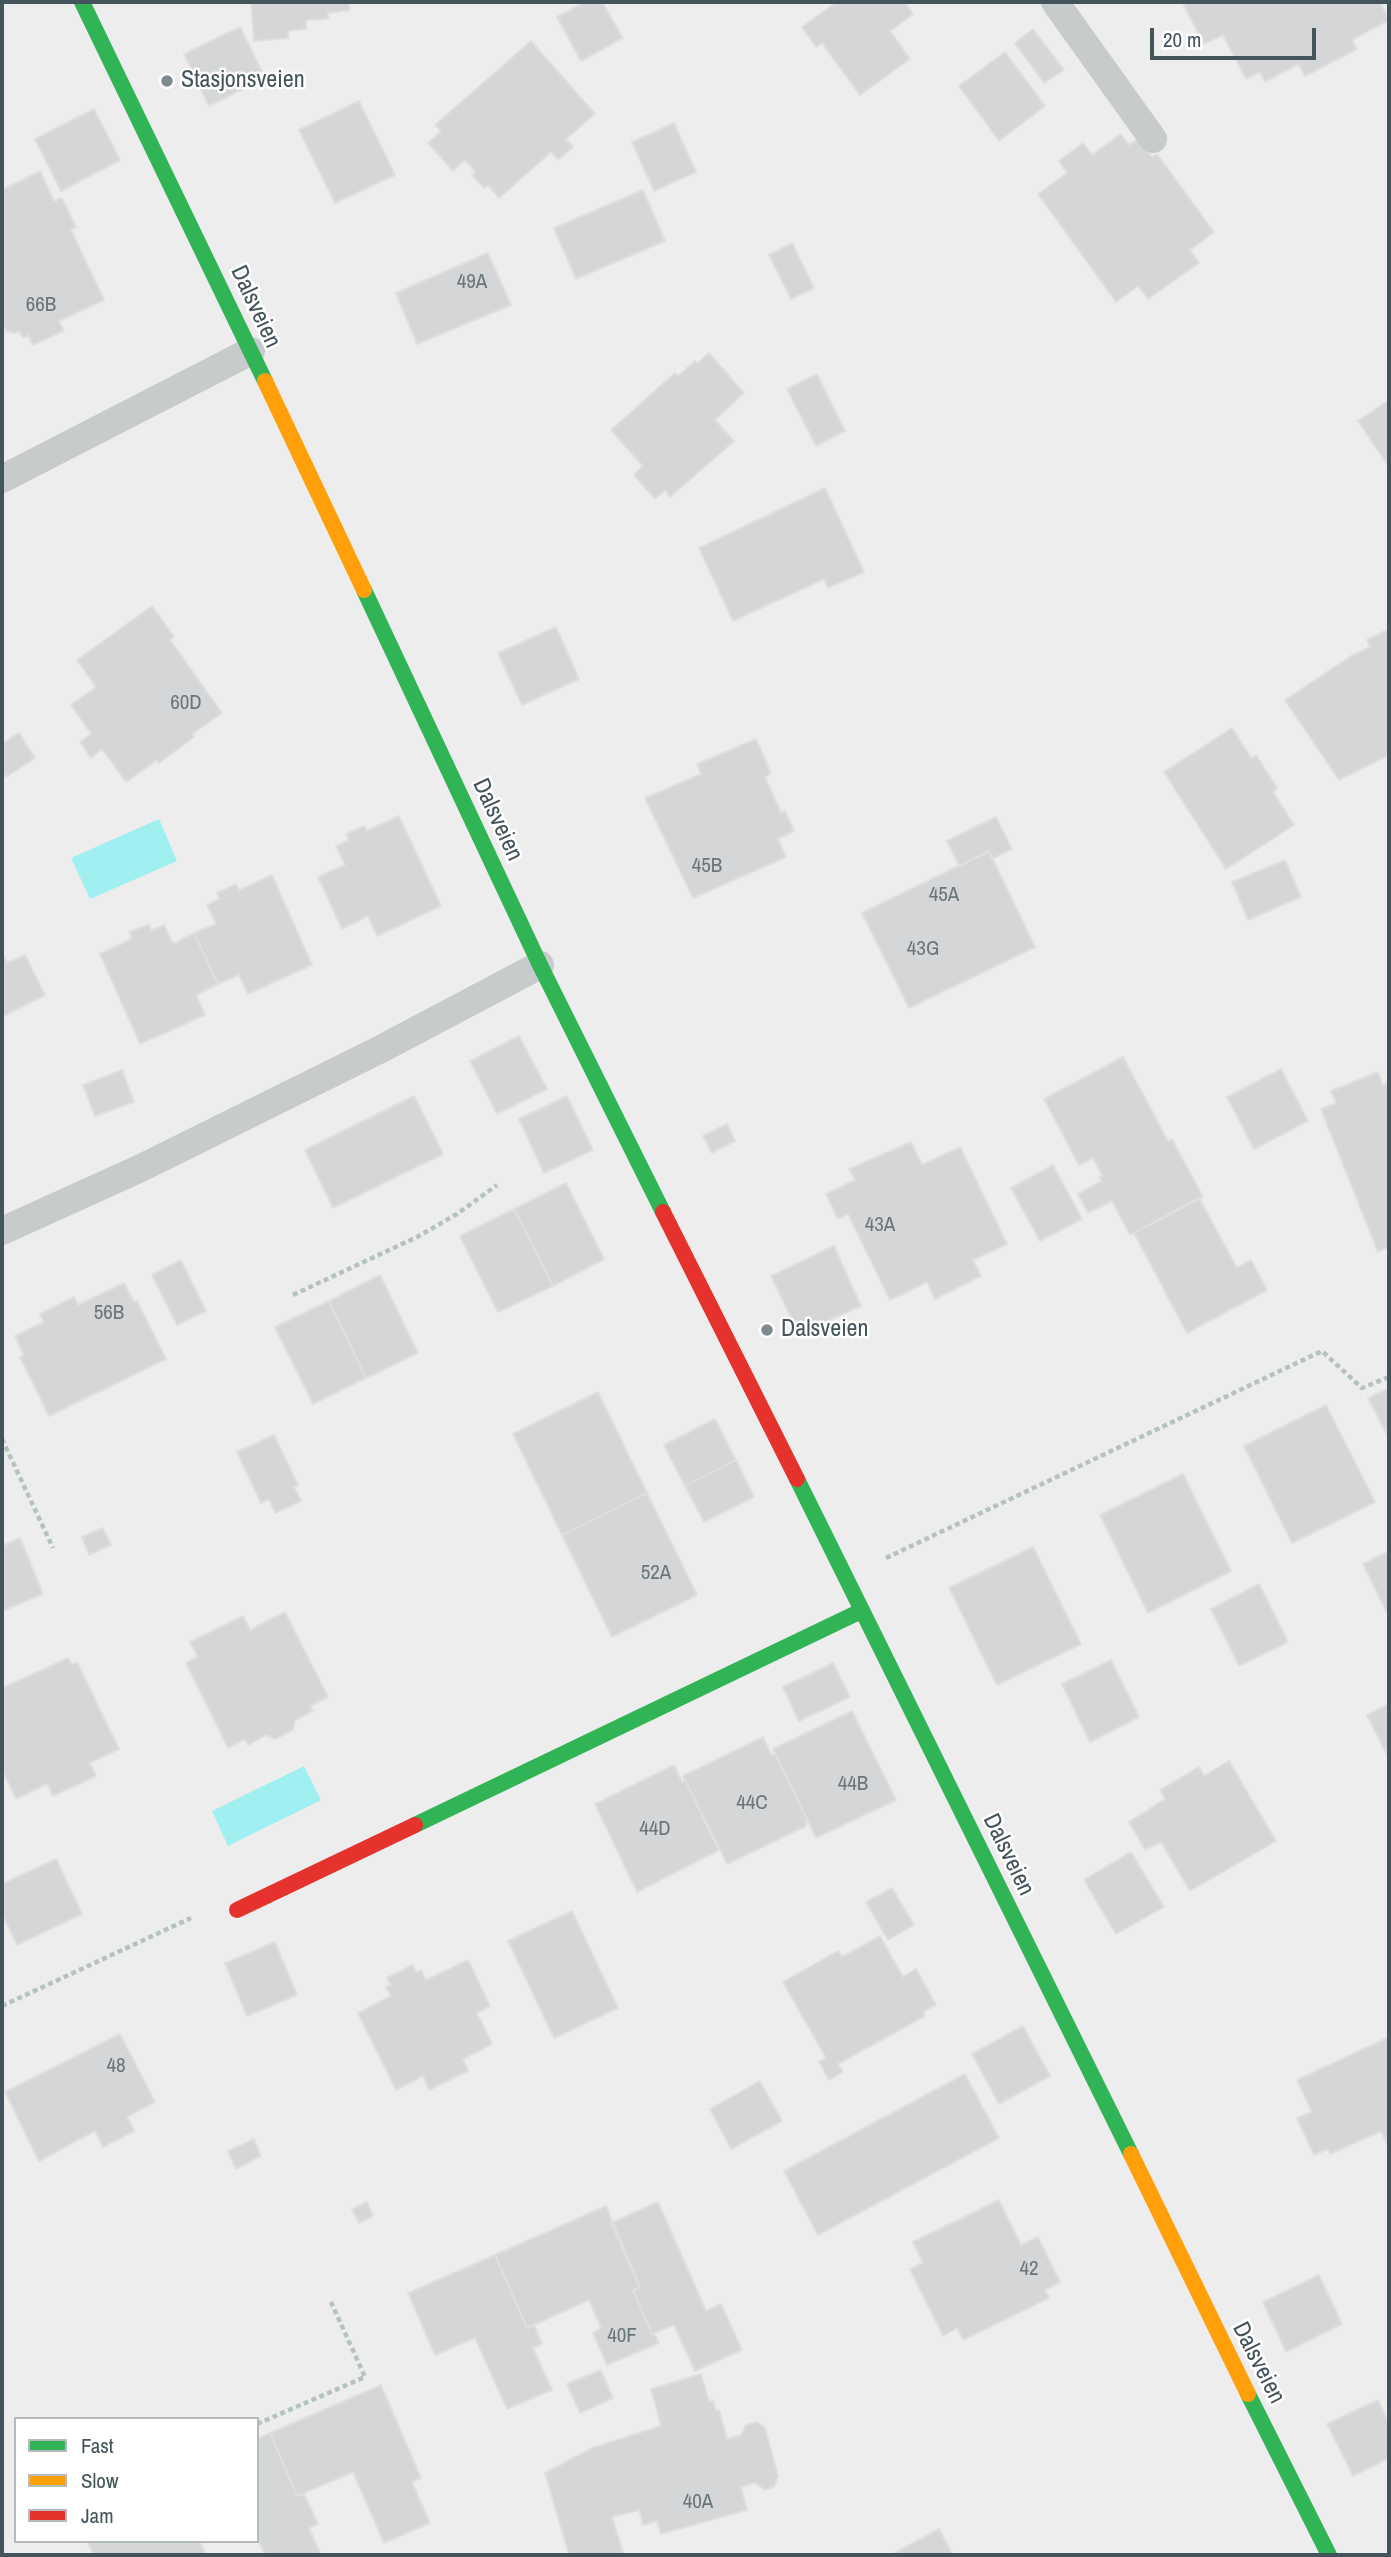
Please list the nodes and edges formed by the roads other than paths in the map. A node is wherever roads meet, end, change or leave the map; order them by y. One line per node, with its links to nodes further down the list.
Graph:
1 (82, 2): 4 (street, Dalsveien)
2 (1055, 2): 3 (lane)
3 (1153, 139)
4 (251, 351): 5 (lane); 6 (street, Dalsveien)
5 (2, 479)
6 (540, 965): 7 (lane); 8 (street, Dalsveien)
7 (2, 1231)
8 (861, 1611): 9 (street); 10 (street, Dalsveien)
9 (237, 1910)
10 (1329, 2555)

